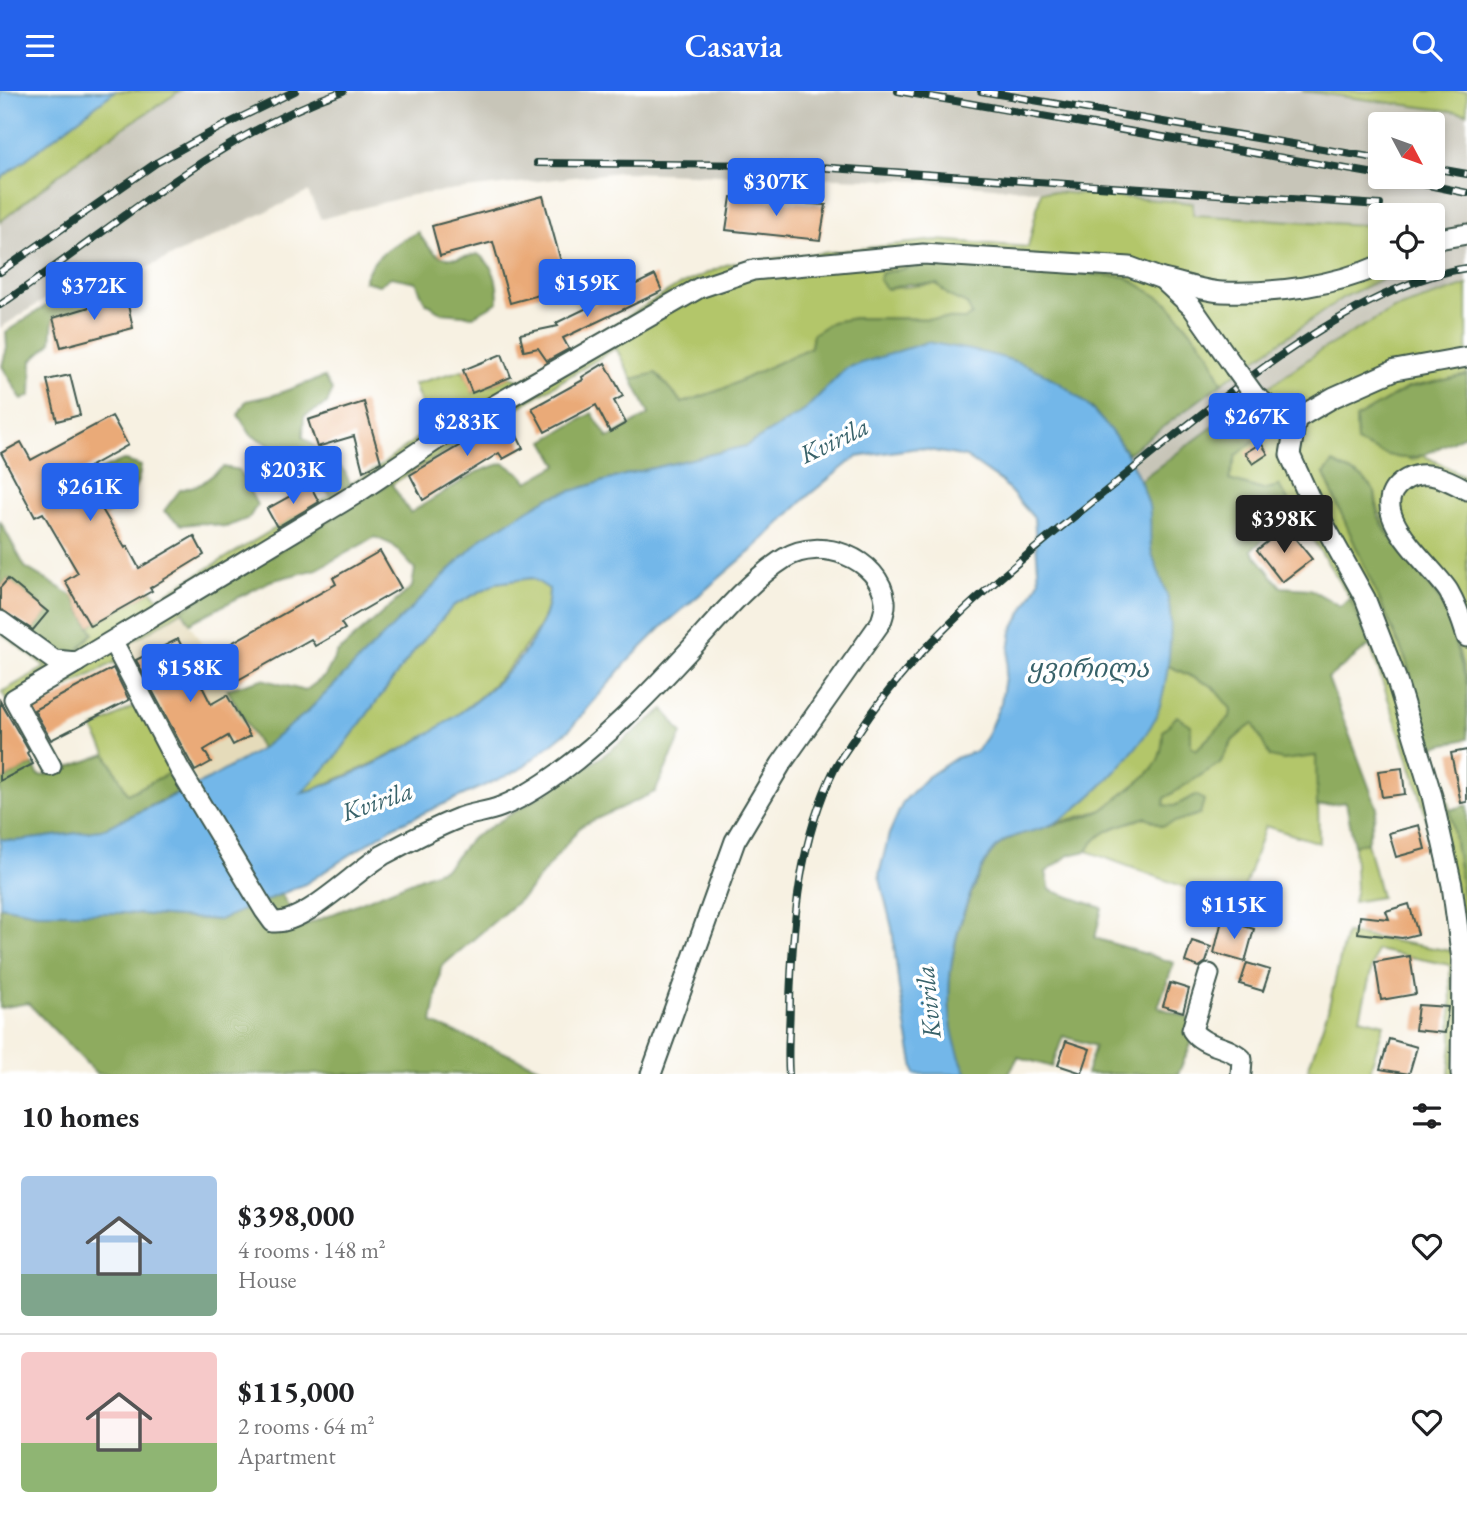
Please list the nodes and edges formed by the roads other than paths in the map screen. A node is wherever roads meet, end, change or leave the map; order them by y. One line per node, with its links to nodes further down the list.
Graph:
1 (1467, 234): 2 (street)
2 (1445, 238)
3 (1368, 271): 4 (street)
4 (1162, 279): 6 (street, bridge); 10 (street)
5 (1467, 356): 6 (street)
6 (1296, 419): 13 (street)
7 (1467, 490): 9 (street)
8 (0, 621): 11 (street)
9 (1467, 637)
10 (113, 642): 11 (street); 15 (street)
11 (76, 662): 12 (street)
12 (51, 766)
13 (1464, 959): 17 (street)
14 (1209, 974): 16 (street)
15 (651, 1074)
16 (1241, 1074)
17 (1461, 1074)

